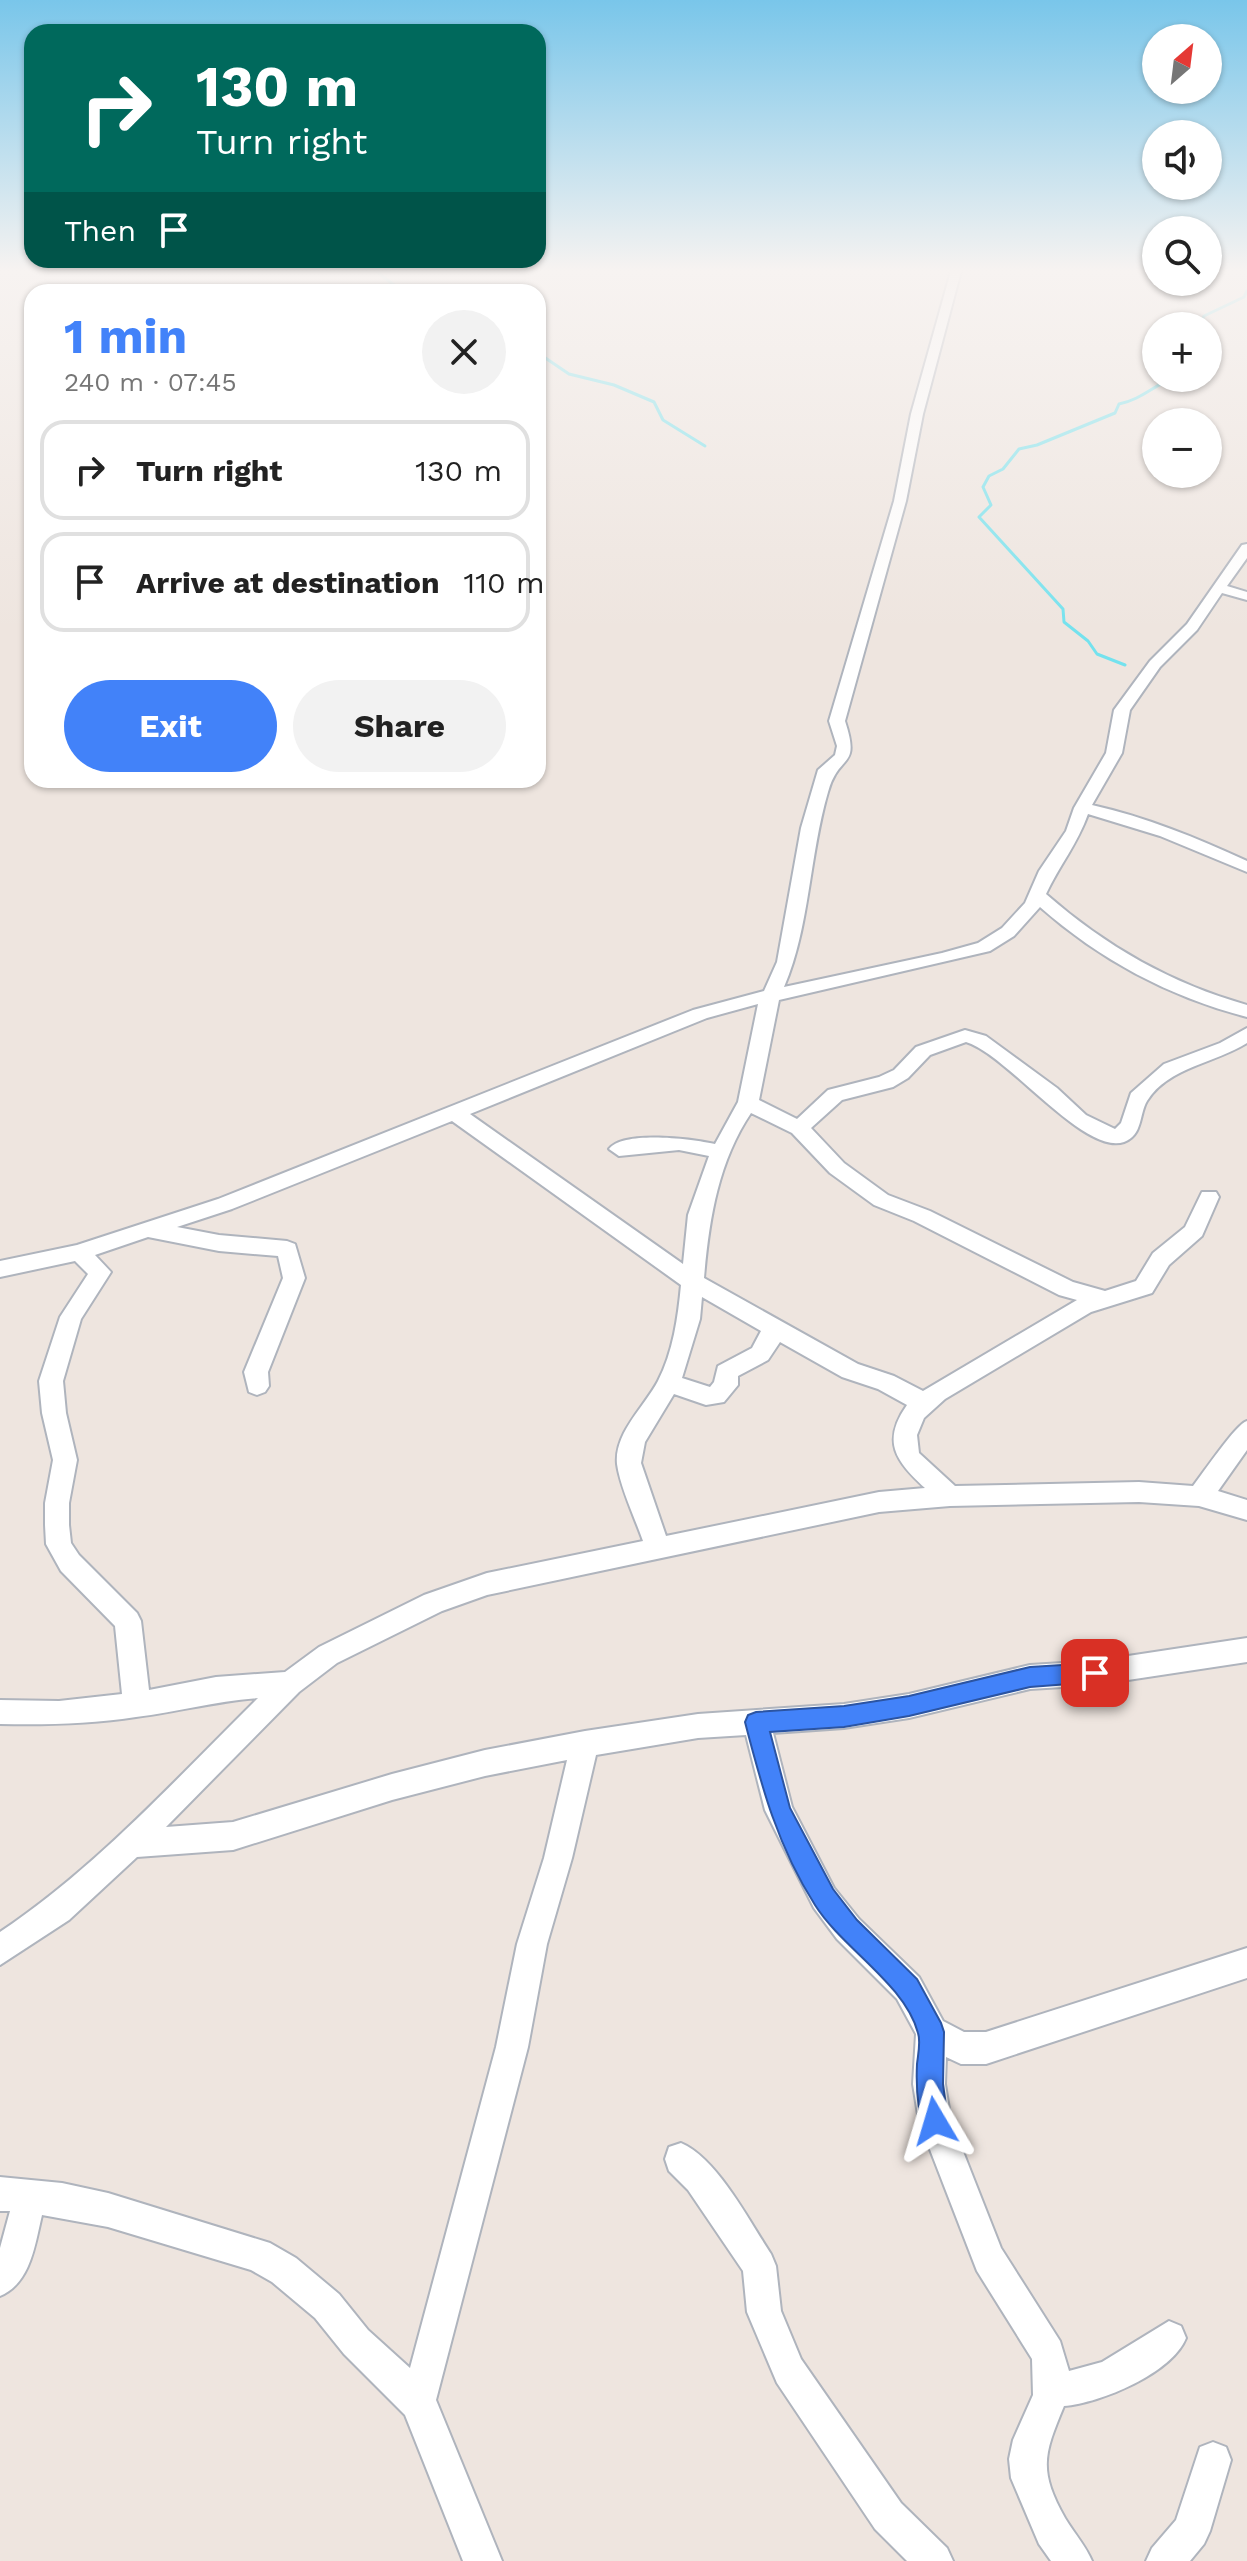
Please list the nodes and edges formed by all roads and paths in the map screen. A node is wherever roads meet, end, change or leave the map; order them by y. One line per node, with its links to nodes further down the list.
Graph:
1 (924, 391): 8 (street)
2 (1246, 552): 3 (street)
3 (1218, 588): 4 (street); 5 (street)
4 (1247, 596)
5 (1082, 808): 6 (street); 7 (street)
6 (1247, 867)
7 (1038, 896): 8 (street); 9 (street)
8 (773, 995): 11 (street); 12 (street)
9 (1247, 1011)
10 (1247, 1034): 13 (street)
11 (748, 1103): 13 (street); 15 (street)
12 (454, 1112): 17 (street); 20 (street)
13 (799, 1128): 21 (street)
14 (619, 1149): 15 (street)
15 (721, 1152): 20 (street)
16 (1209, 1197): 21 (street)
17 (149, 1229): 18 (street); 24 (street)
18 (79, 1252): 19 (street); 33 (street)
19 (0, 1269)
20 (690, 1280): 22 (street); 23 (street)
21 (1102, 1298): 25 (street)
22 (773, 1329): 23 (street); 25 (street)
23 (669, 1383): 30 (street)
24 (257, 1386)
25 (924, 1403): 27 (street)
26 (1247, 1430): 28 (street)
27 (950, 1496): 28 (street); 30 (street)
28 (1199, 1496): 29 (street)
29 (1247, 1510)
30 (658, 1549): 32 (street)
31 (1247, 1650): 35 (street)
32 (290, 1684): 33 (street); 37 (street)
33 (137, 1705): 34 (street)
34 (0, 1712)
35 (756, 1722): 36 (street); 40 (street)
36 (585, 1744): 37 (street); 46 (street)
37 (131, 1844): 38 (street)
38 (0, 1950)
39 (1247, 1963): 40 (street)
40 (932, 2032): 45 (street)
41 (681, 2159): 49 (street)
42 (15, 2196): 43 (street); 46 (street)
43 (0, 2279)
44 (1169, 2338): 45 (street)
45 (1051, 2389): 50 (street)
46 (418, 2402): 48 (street)
47 (1213, 2460): 51 (street)
48 (483, 2561)
49 (934, 2561)
50 (1073, 2561)
51 (1165, 2561)

